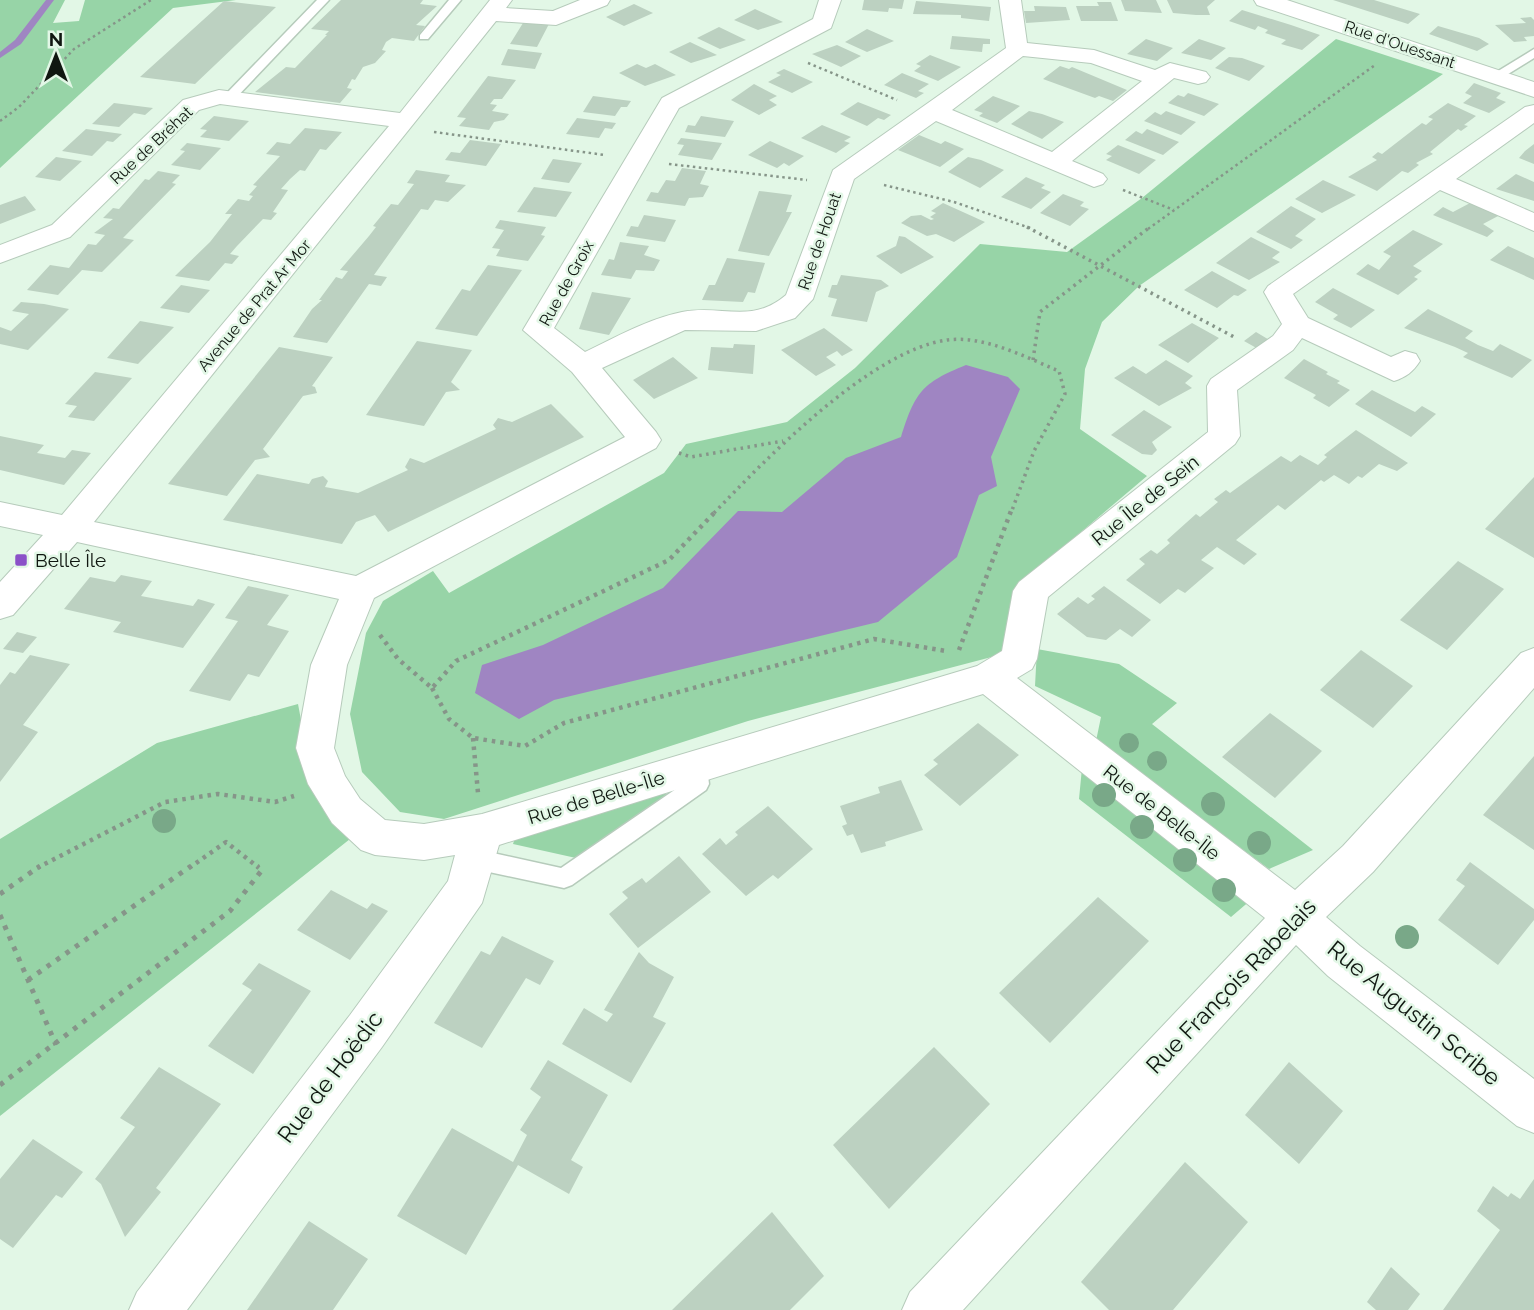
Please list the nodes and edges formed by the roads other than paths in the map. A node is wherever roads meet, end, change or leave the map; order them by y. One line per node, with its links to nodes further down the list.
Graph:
1 (323, 0): 16 (lane)
2 (455, 0): 8 (lane)
3 (599, 0): 7 (street)
4 (830, 0): 27 (street, Rue de Groix)
5 (1010, 0): 9 (street)
6 (1265, 0): 14 (street, Rue d'Ouessant)
7 (497, 7): 19 (street, Avenue de Prat Ar Mor)
8 (424, 37)
9 (1017, 49): 13 (street); 17 (street, Rue de Houat)
10 (1534, 53): 14 (lane)
11 (1534, 68): 14 (lane)
12 (1198, 77): 13 (street)
13 (1158, 79): 20 (street)
14 (1504, 79): 15 (street, Rue d'Ouessant)
15 (1534, 90)
16 (228, 99): 19 (street, Rue de Bréhat); 24 (street, Rue de Bréhat)
17 (934, 111): 20 (street); 27 (street, Rue de Houat)
18 (1534, 112): 22 (street)
19 (406, 121): 29 (street, Avenue de Prat Ar Mor)
20 (1055, 162): 21 (street)
21 (1094, 179)
22 (1438, 180): 23 (street); 25 (street)
23 (1534, 223)
24 (0, 255)
25 (1297, 324): 26 (street); 33 (street, Rue Île de Sein)
26 (1405, 361)
27 (583, 365): 30 (street, Rue de Groix)
28 (0, 514): 29 (street)
29 (70, 528): 30 (street); 31 (street, Avenue de Prat Ar Mor)
30 (353, 603): 35 (street, Rue de Belle-Île)
31 (0, 605)
32 (1534, 663): 36 (street, Rue François Rabelais)
33 (989, 677): 34 (street, Rue de Belle-Île); 36 (street, Rue de Belle-Île)
34 (699, 765): 35 (street, Rue de Belle-Île); 35 (lane)
35 (478, 845): 38 (street, Rue de Hoëdic)
36 (1295, 916): 37 (street, Rue Augustin Scribe); 39 (street, Rue François Rabelais)
37 (1534, 1109)
38 (155, 1310)
39 (928, 1310)

